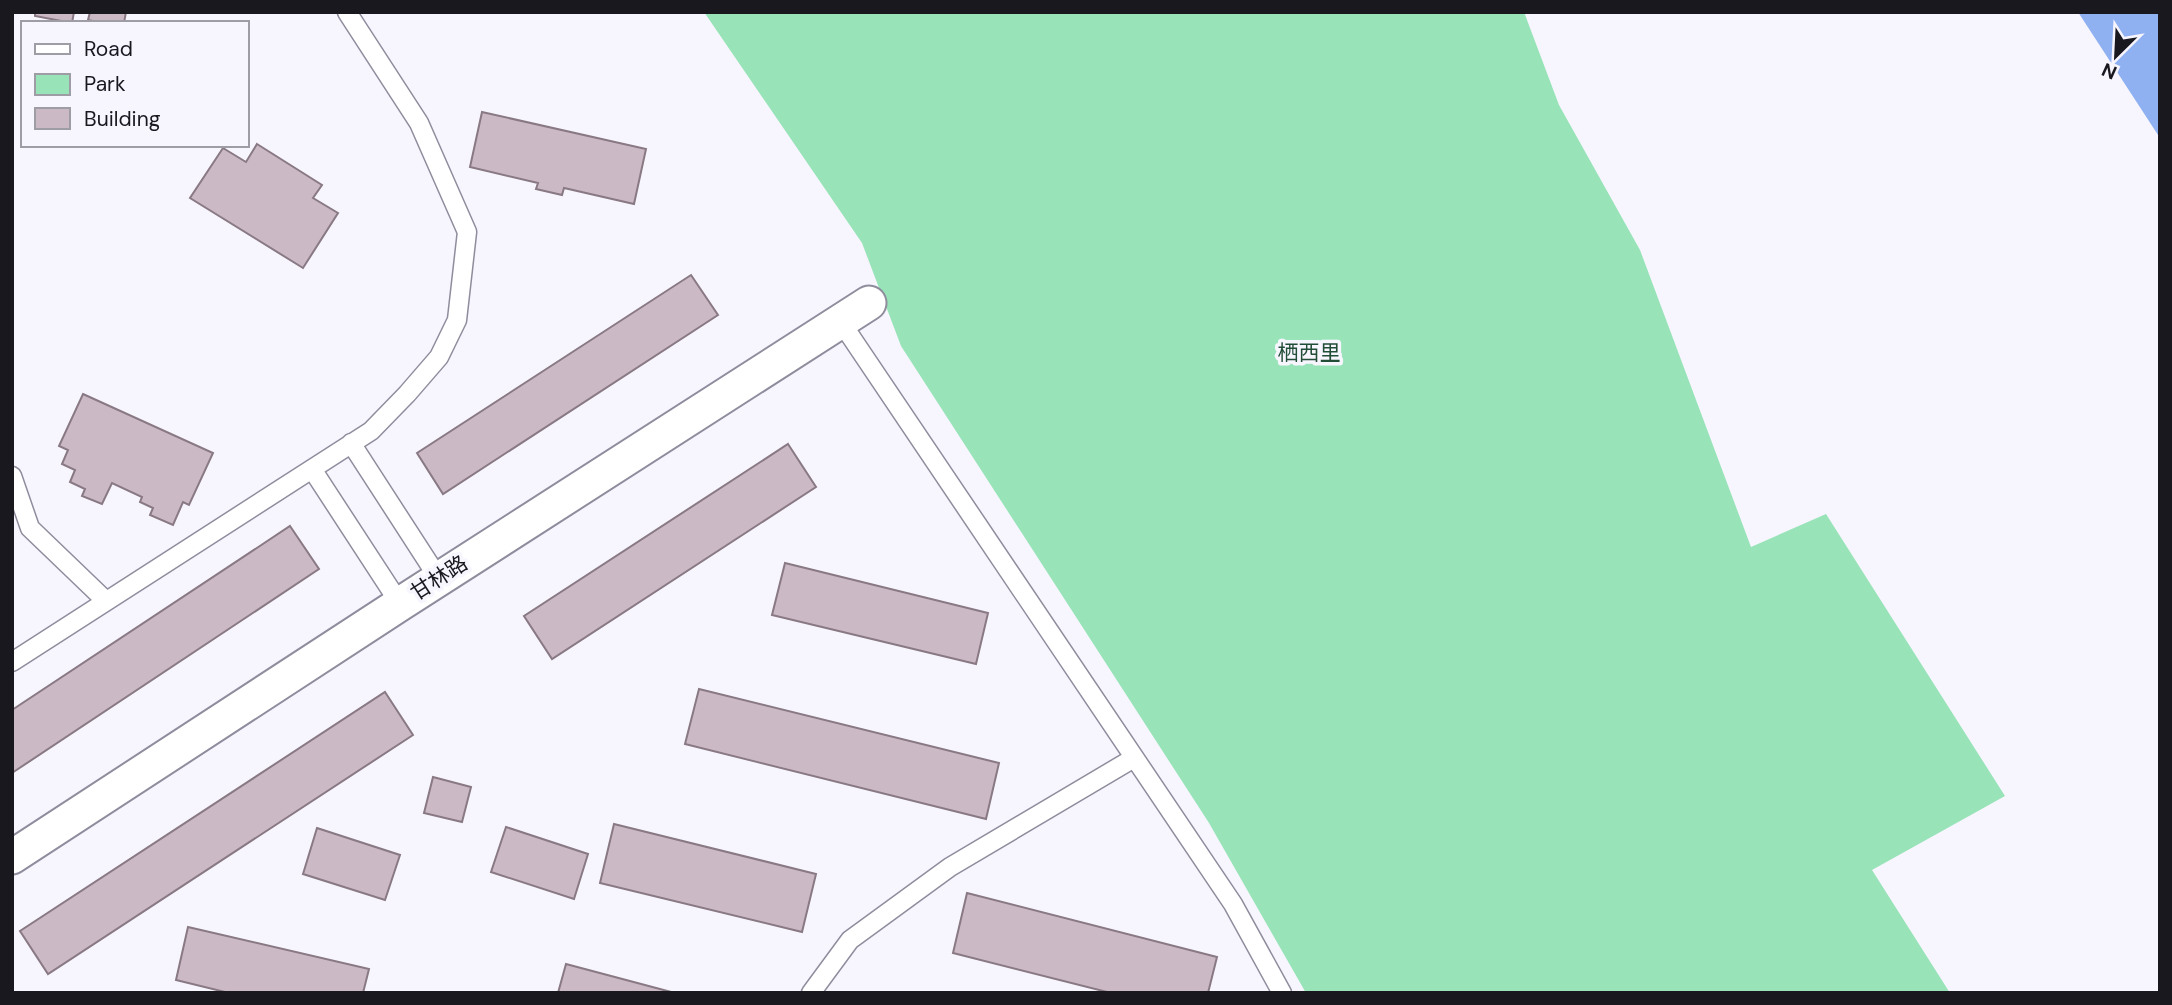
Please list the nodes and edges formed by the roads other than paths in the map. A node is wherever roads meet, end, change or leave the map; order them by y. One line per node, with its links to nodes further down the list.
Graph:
1 (347, 12): 4 (lane)
2 (869, 303): 3 (street, 甘林路)
3 (841, 322): 7 (street, 甘林路); 11 (lane)
4 (351, 443): 5 (lane); 7 (lane)
5 (312, 468): 8 (lane); 9 (lane)
6 (12, 476): 8 (lane)
7 (439, 579): 9 (street, 甘林路)
8 (106, 601): 10 (lane)
9 (400, 604): 12 (street, 甘林路)
10 (12, 662)
11 (1134, 758): 13 (lane); 14 (lane)
12 (12, 857)
13 (811, 993)
14 (1282, 993)

